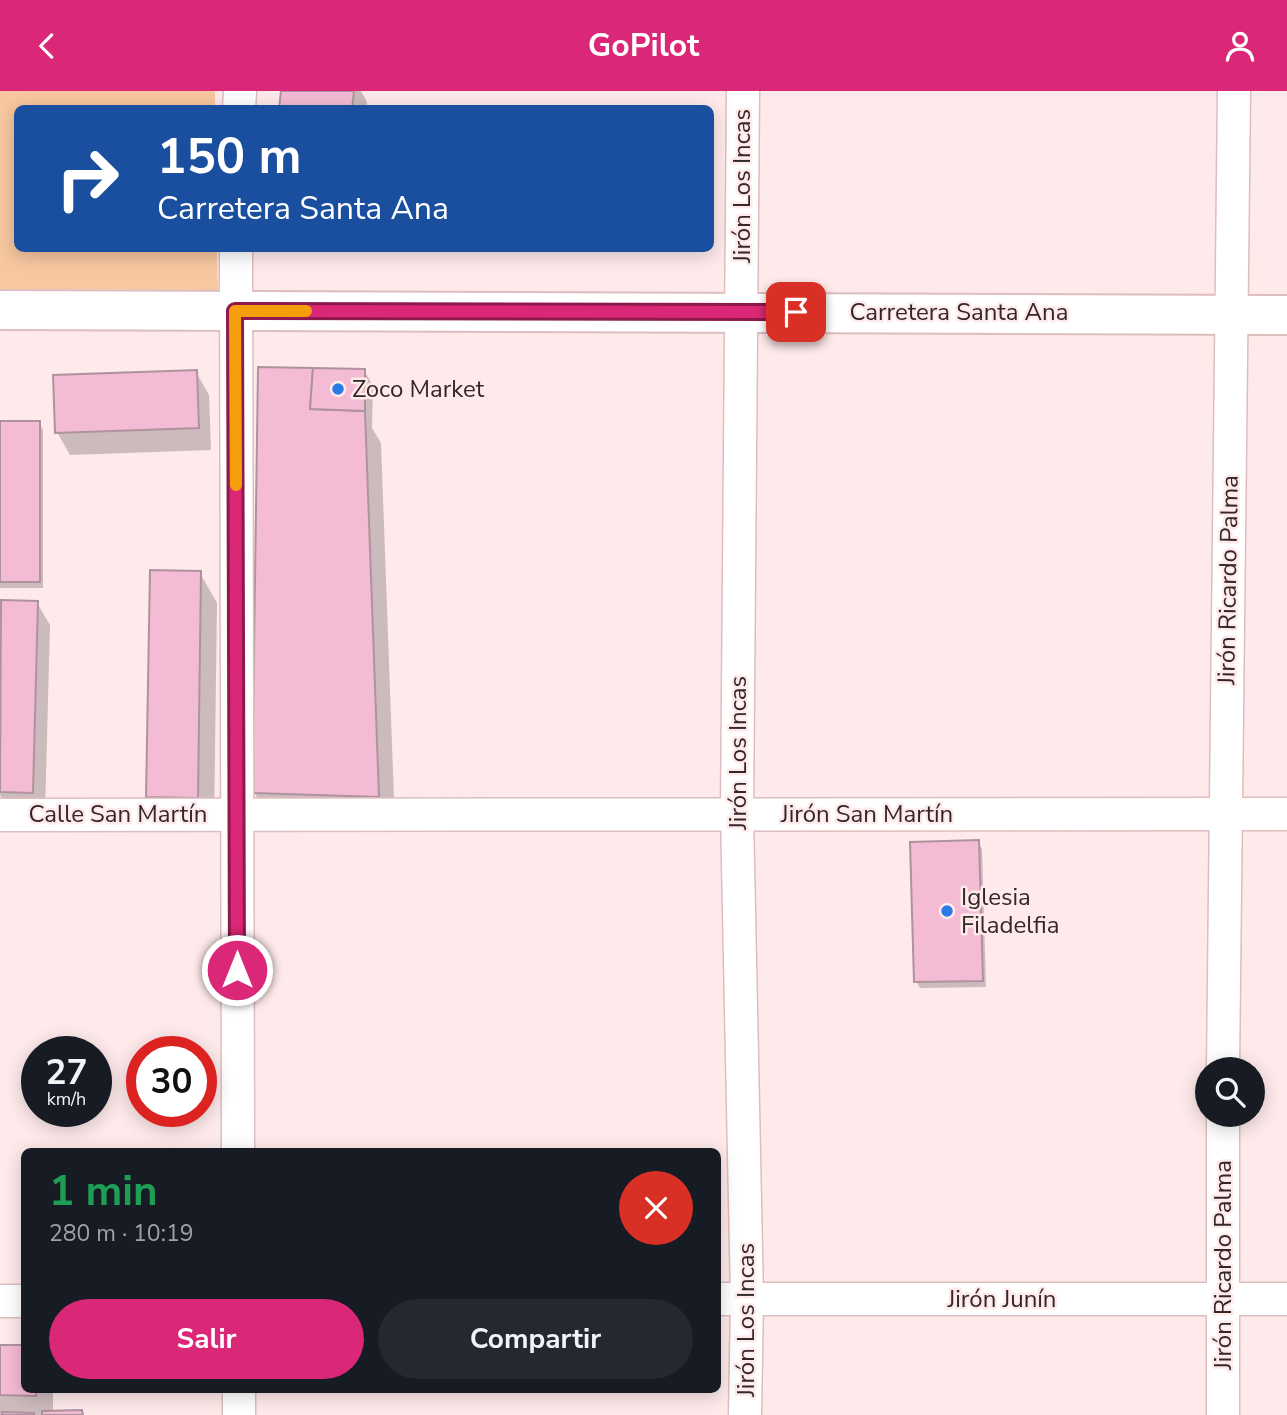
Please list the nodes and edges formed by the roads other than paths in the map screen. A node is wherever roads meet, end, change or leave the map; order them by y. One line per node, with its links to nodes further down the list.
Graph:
1 (743, 91): 6 (street, Jirón Los Incas)
2 (1234, 91): 7 (street, Jirón Ricardo Palma)
3 (236, 252): 5 (street)
4 (0, 310): 5 (main road, Carretera Santa Ana)
5 (235, 311): 6 (main road, Carretera Santa Ana); 10 (street)
6 (741, 312): 7 (main road, Carretera Santa Ana); 11 (street, Jirón Los Incas)
7 (1233, 313): 8 (main road, Carretera Santa Ana); 9 (street, Jirón Ricardo Palma)
8 (1287, 315)
9 (1224, 813): 11 (street, Jirón San Martín); 12 (street, Jirón San Martín); 14 (street, Jirón Ricardo Palma)
10 (236, 814): 11 (street, Jirón San Martín); 13 (street, Calle San Martín); 16 (street)
11 (737, 814): 17 (street, Jirón Los Incas)
12 (1287, 814)
13 (0, 815)
14 (1223, 1057)
15 (1223, 1127): 18 (street, Jirón Ricardo Palma)
16 (238, 1148)
17 (732, 1299): 18 (street, Jirón Junín); 24 (street, Jirón Los Incas)
18 (1223, 1299): 19 (street, Jirón Junín); 25 (street, Jirón Ricardo Palma)
19 (1287, 1299)
20 (0, 1301): 21 (street)
21 (21, 1301)
22 (239, 1393): 23 (street)
23 (239, 1415)
24 (745, 1415)
25 (1223, 1415)

